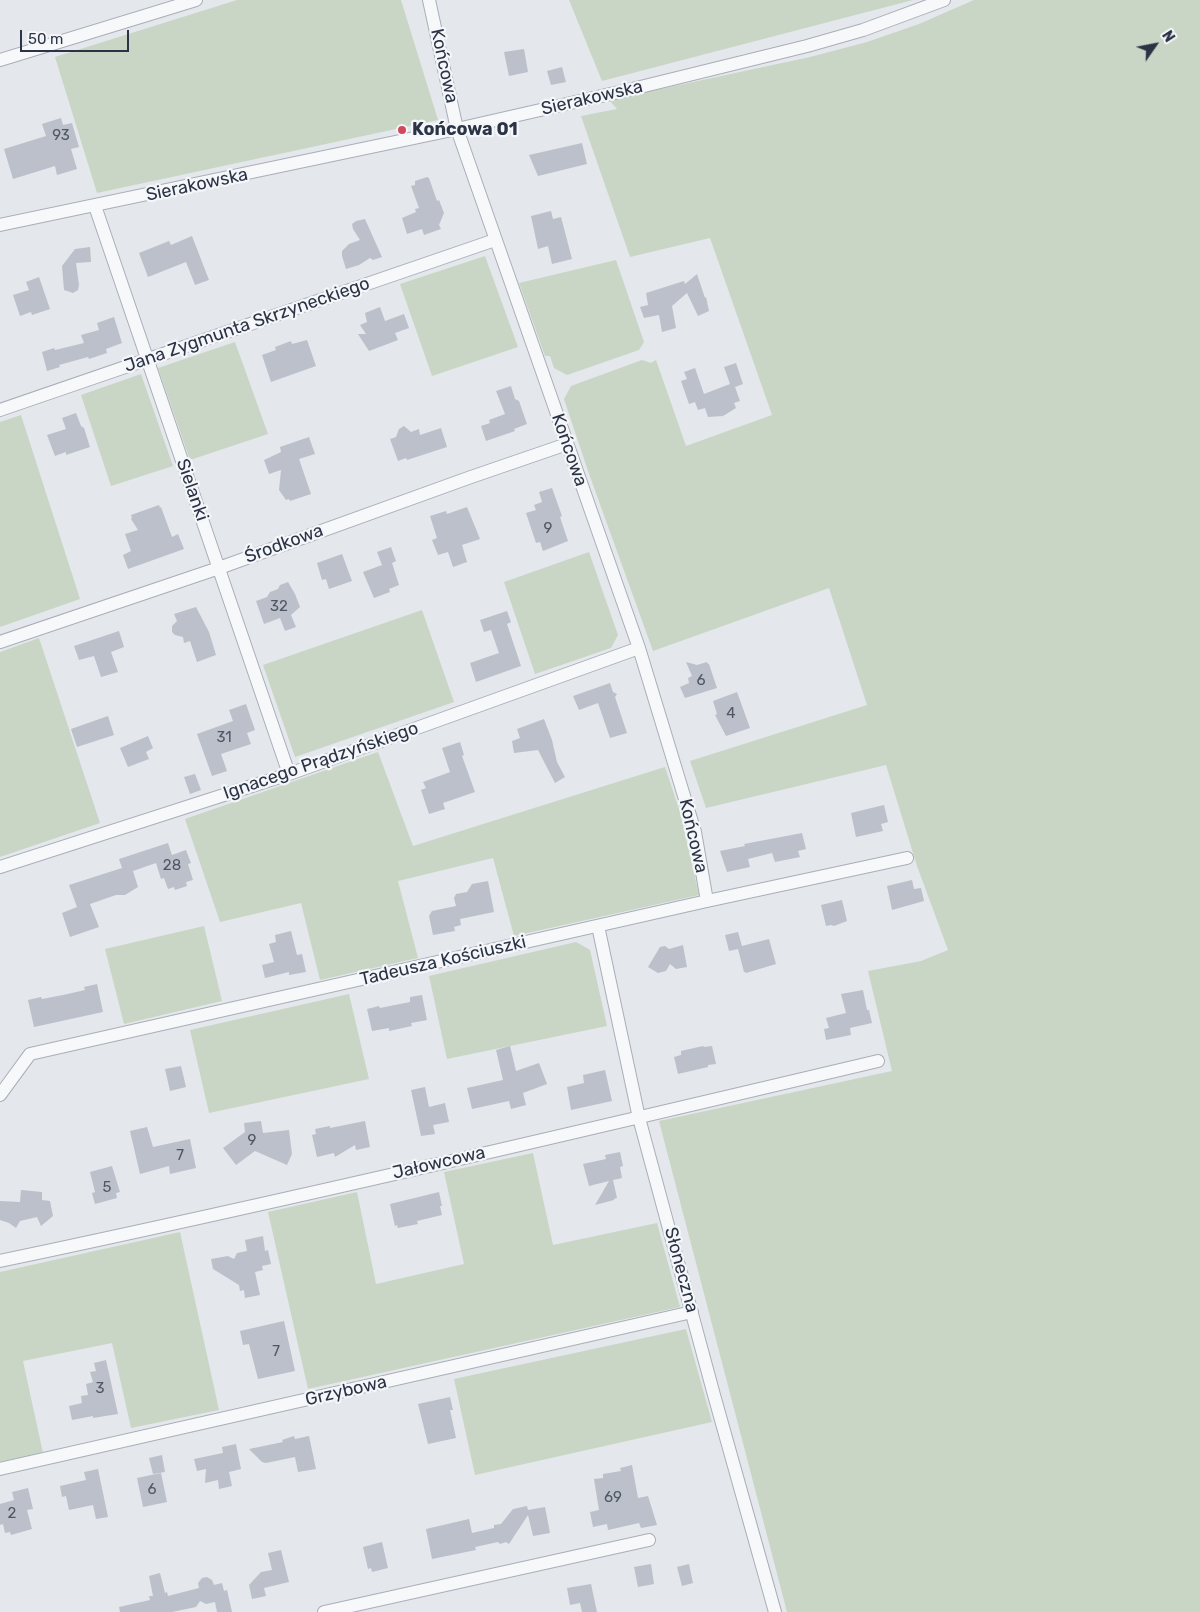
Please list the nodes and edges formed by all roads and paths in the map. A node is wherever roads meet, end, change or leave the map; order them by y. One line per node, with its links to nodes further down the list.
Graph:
1 (196, 0): 4 (street)
2 (430, 0): 5 (street, Końcowa)
3 (944, 0): 5 (street, Sierakowska)
4 (0, 60)
5 (457, 130): 6 (street, Sierakowska); 8 (street, Końcowa)
6 (95, 206): 7 (street, Sierakowska); 9 (street, Sielanki)
7 (0, 225)
8 (495, 240): 9 (street, Jana Zygmunta Skrzyneckiego); 11 (street, Końcowa)
9 (147, 359): 10 (street, Jana Zygmunta Skrzyneckiego); 12 (street, Sielanki)
10 (0, 410)
11 (567, 444): 12 (street, Środkowa); 14 (street, Końcowa)
12 (219, 568): 13 (street, Środkowa); 15 (street, Sielanki)
13 (0, 642)
14 (639, 648): 15 (street, Ignacego Prądzyńskiego); 18 (street, Końcowa)
15 (290, 774): 17 (street, Ignacego Prądzyńskiego)
16 (907, 858): 18 (street, Tadeusza Kościuszki)
17 (0, 867)
18 (707, 901): 19 (street, Tadeusza Kościuszki)
19 (598, 926): 21 (street, Tadeusza Kościuszki); 22 (street, Słoneczna)
20 (878, 1061): 22 (street, Jałowcowa)
21 (0, 1095)
22 (639, 1118): 23 (street, Jałowcowa); 24 (street, Słoneczna)
23 (0, 1261)
24 (692, 1312): 25 (street, Grzybowa); 28 (street, Słoneczna)
25 (0, 1469)
26 (649, 1540): 27 (street)
27 (324, 1612)
28 (775, 1612)

